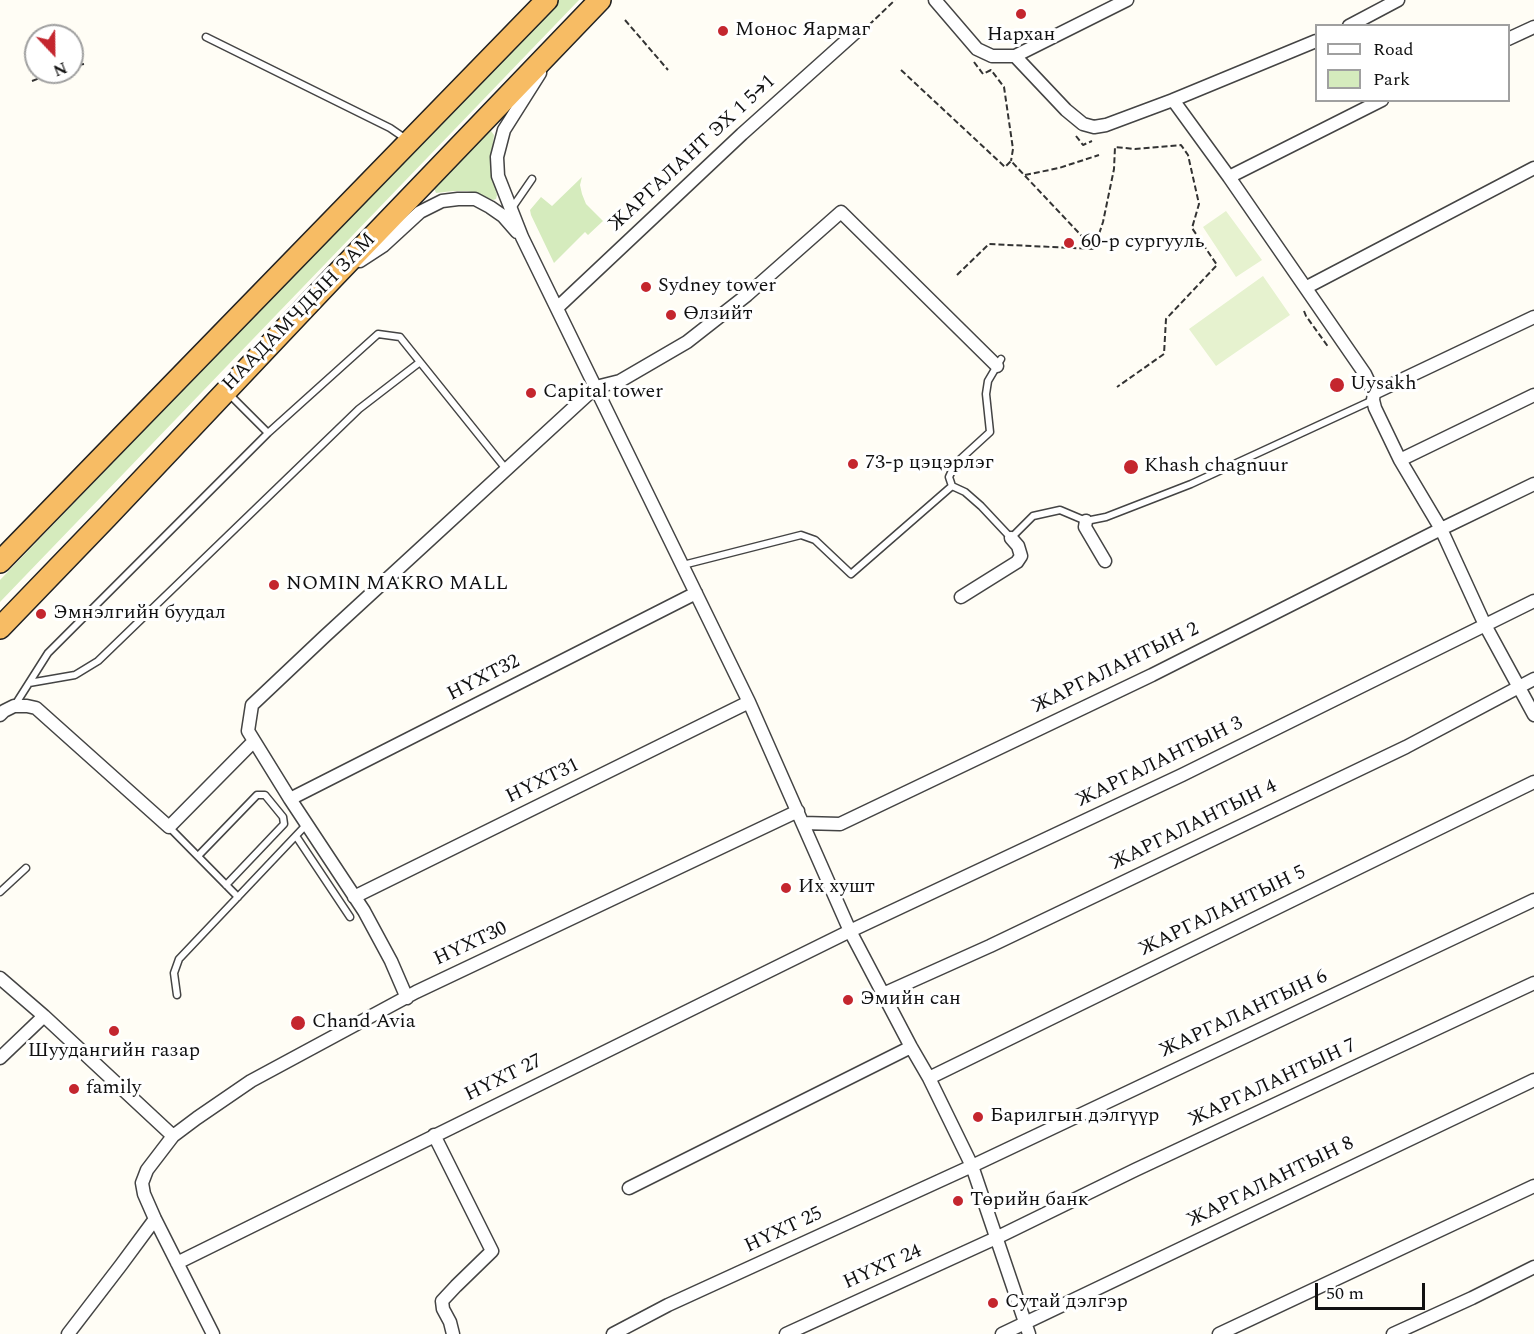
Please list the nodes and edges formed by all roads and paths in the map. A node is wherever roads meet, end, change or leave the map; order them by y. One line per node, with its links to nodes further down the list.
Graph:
1 (547, 0): 23 (highway)
2 (600, 0): 15 (highway, НААДАМЧДЫН ЗАМ)
3 (895, 0): 13 (path)
4 (935, 0): 17 (street)
5 (1128, 0): 17 (street)
6 (1398, 0): 8 (street)
7 (625, 20): 18 (path)
8 (1353, 24)
9 (1534, 27): 12 (street)
10 (857, 31): 13 (street, ЖАРГАЛАНТ ЭХ 1 5→1)
11 (206, 37): 23 (lane)
12 (1510, 39)
13 (845, 41): 37 (street, ЖАРГАЛАНТ ЭХ 1 5→1)
14 (1315, 42): 20 (street)
15 (558, 44): 31 (street); 35 (highway, НААДАМЧДЫН ЗАМ)
16 (968, 56): 26 (path)
17 (1015, 56): 20 (street)
18 (668, 70)
19 (901, 70): 26 (path)
20 (1173, 100): 29 (street)
21 (1378, 102): 29 (street)
22 (1070, 129): 24 (path)
23 (409, 141): 57 (highway)
24 (1093, 141)
25 (1099, 155): 28 (path)
26 (1011, 161): 28 (path)
27 (1534, 168): 36 (street)
28 (1025, 176): 33 (path)
29 (1229, 177): 36 (street)
30 (532, 179): 31 (lane)
31 (511, 208): 32 (street)
32 (522, 237): 35 (street); 37 (street)
33 (1094, 249): 34 (path); 44 (path)
34 (957, 275)
35 (333, 278): 45 (highway, НААДАМЧДЫН ЗАМ)
36 (1306, 287): 47 (street)
37 (557, 308): 43 (street)
38 (1303, 308): 40 (path)
39 (1534, 316): 47 (street)
40 (1336, 354)
41 (420, 362): 48 (lane); 50 (lane); 65 (lane)
42 (999, 363): 43 (street); 52 (lane)
43 (596, 387): 50 (street); 58 (street)
44 (1117, 387)
45 (225, 391): 48 (lane); 63 (highway, НААДАМЧДЫН ЗАМ)
46 (1534, 395): 49 (street)
47 (1373, 397): 49 (street); 53 (lane)
48 (268, 433): 65 (lane)
49 (1401, 460): 54 (street)
50 (506, 470): 71 (street)
51 (1534, 484): 54 (street, ЖАРГАЛАНТЫН 2)
52 (952, 486): 55 (lane); 58 (lane)
53 (1086, 521): 55 (lane); 56 (street)
54 (1441, 529): 62 (street); 75 (street, ЖАРГАЛАНТЫН 2)
55 (1011, 538): 60 (street)
56 (1104, 561)
57 (0, 562)
58 (682, 565): 59 (street)
59 (696, 593): 67 (street); 73 (street, НҮХТ32)
60 (961, 597)
61 (1534, 601): 62 (street, ЖАРГАЛАНТЫН 3)
62 (1485, 625): 66 (street); 87 (street, ЖАРГАЛАНТЫН 3)
63 (0, 628)
64 (1534, 679): 66 (street, ЖАРГАЛАНТЫН 4)
65 (29, 683): 68 (lane)
66 (1519, 687): 69 (street); 90 (street, ЖАРГАЛАНТЫН 4)
67 (749, 702): 74 (street); 84 (street, НҮХТ31)
68 (14, 706): 70 (street); 77 (street)
69 (1534, 714)
70 (0, 715)
71 (254, 741): 73 (street); 77 (street)
72 (1534, 782): 96 (street, ЖАРГАЛАНТЫН 5)
73 (290, 799): 76 (street)
74 (798, 811): 75 (street); 92 (street, НҮХТ30)
75 (803, 823): 87 (street)
76 (307, 824): 78 (lane); 84 (street)
77 (169, 826): 79 (lane)
78 (296, 836): 83 (lane); 86 (lane)
79 (198, 856): 81 (lane); 81 (lane)
80 (26, 868): 82 (lane)
81 (226, 885): 83 (lane)
82 (0, 892)
83 (238, 897): 91 (lane)
84 (354, 897): 92 (street)
85 (1534, 900): 100 (street, ЖАРГАЛАНТЫН 6)
86 (350, 917)
87 (849, 931): 90 (street); 99 (street, НҮХТ 27)
88 (0, 978): 93 (street)
89 (1534, 983): 104 (street, ЖАРГАЛАНТЫН 7)
90 (883, 994): 94 (street)
91 (177, 995)
92 (407, 998): 98 (street, НҮХТ30)
93 (44, 1016): 95 (street); 98 (street)
94 (911, 1047): 96 (street); 102 (street)
95 (0, 1058)
96 (929, 1078): 100 (street)
97 (1534, 1080): 107 (street, ЖАРГАЛАНТЫН 8)
98 (173, 1136): 103 (street, НҮХТ30)
99 (434, 1136): 105 (street, НҮХТ 27); 110 (street)
100 (972, 1166): 104 (street); 111 (street, НҮХТ 25)
101 (1534, 1186): 114 (street)
102 (629, 1188)
103 (155, 1220): 105 (street); 108 (street)
104 (996, 1238): 107 (street); 112 (street, НҮХТ 24)
105 (177, 1263): 109 (street)
106 (1534, 1267): 115 (street)
107 (1028, 1329): 113 (street, ЖАРГАЛАНТЫН 8)
108 (68, 1334)
109 (213, 1334)
110 (453, 1334)
111 (613, 1334)
112 (786, 1334)
113 (1002, 1334)
114 (1219, 1334)
115 (1393, 1334)

